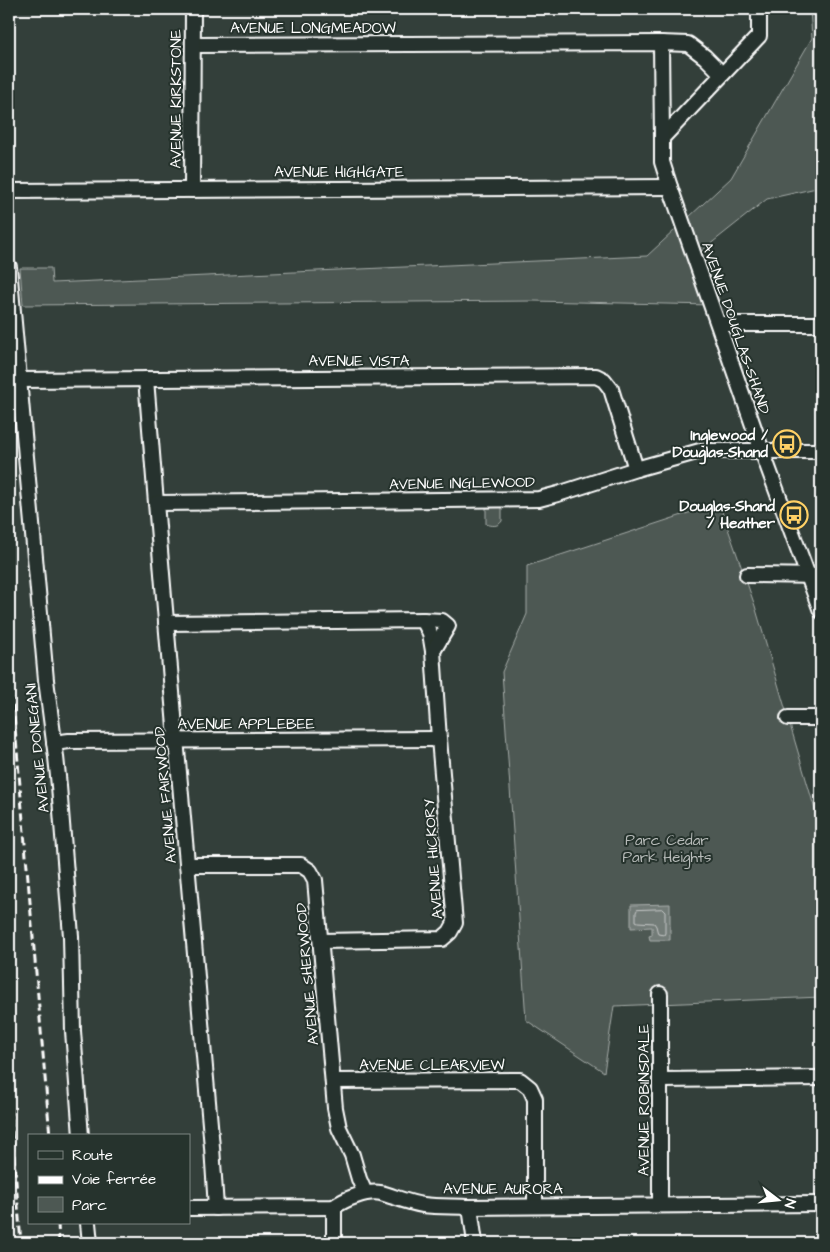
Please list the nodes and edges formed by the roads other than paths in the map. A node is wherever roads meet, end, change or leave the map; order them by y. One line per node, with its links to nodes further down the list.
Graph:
1 (193, 9): 4 (street, AVENUE KIRKSTONE)
2 (759, 9): 5 (street)
3 (661, 43): 4 (street, AVENUE LONGMEADOW); 5 (street, AVENUE LONGMEADOW); 6 (street, AVENUE DOUGLAS-SHAND)
4 (193, 45): 8 (street, AVENUE KIRKSTONE)
5 (722, 74): 6 (street)
6 (662, 138): 7 (street, AVENUE DOUGLAS-SHAND)
7 (670, 187): 8 (street, AVENUE HIGHGATE); 11 (street, AVENUE DOUGLAS-SHAND)
8 (192, 190): 9 (street, AVENUE HIGHGATE)
9 (9, 191)
10 (9, 268): 14 (street, AVENUE DONEGANI)
11 (718, 324): 12 (street); 16 (street, AVENUE DOUGLAS-SHAND)
12 (821, 324)
13 (146, 379): 14 (street, AVENUE VISTA); 17 (street, AVENUE VISTA); 18 (street, AVENUE FAIRWOOD)
14 (19, 380): 29 (street, AVENUE DONEGANI)
15 (821, 450): 16 (street, AVENUE INGLEWOOD)
16 (762, 451): 17 (street, AVENUE INGLEWOOD); 20 (street, AVENUE DOUGLAS-SHAND)
17 (636, 469): 18 (street, AVENUE INGLEWOOD)
18 (156, 503): 23 (street, AVENUE FAIRWOOD)
19 (747, 575): 20 (street)
20 (815, 576): 21 (street, AVENUE DOUGLAS-SHAND)
21 (821, 611)
22 (423, 620): 23 (street); 24 (street, AVENUE HICKORY); 24 (street)
23 (166, 622): 28 (street, AVENUE FAIRWOOD)
24 (433, 651): 27 (street, AVENUE HICKORY)
25 (788, 718): 26 (street)
26 (821, 718)
27 (440, 739): 28 (street, AVENUE APPLEBEE); 31 (street, AVENUE HICKORY)
28 (176, 741): 29 (street, AVENUE APPLEBEE); 30 (street, AVENUE FAIRWOOD)
29 (54, 743): 36 (street, AVENUE DONEGANI)
30 (187, 865): 31 (street, AVENUE SHERWOOD); 44 (street, AVENUE FAIRWOOD)
31 (321, 941): 35 (street, AVENUE SHERWOOD)
32 (660, 994): 34 (street, AVENUE ROBINSDALE)
33 (821, 1078): 34 (street)
34 (661, 1080): 40 (street, AVENUE ROBINSDALE)
35 (333, 1082): 37 (street, AVENUE SHERWOOD); 39 (street, AVENUE CLEARVIEW)
36 (81, 1134)
37 (365, 1194): 41 (street, AVENUE AURORA); 42 (street, AVENUE AURORA)
38 (821, 1204): 40 (street, AVENUE AURORA)
39 (535, 1206): 40 (street, AVENUE AURORA); 42 (street, AVENUE AURORA)
40 (660, 1206)
41 (334, 1207): 44 (street, AVENUE AURORA); 47 (street)
42 (470, 1207): 48 (street)
43 (190, 1208): 44 (street, AVENUE AURORA)
44 (216, 1208)
45 (88, 1224): 46 (street)
46 (90, 1243)
47 (334, 1243)
48 (475, 1243)

